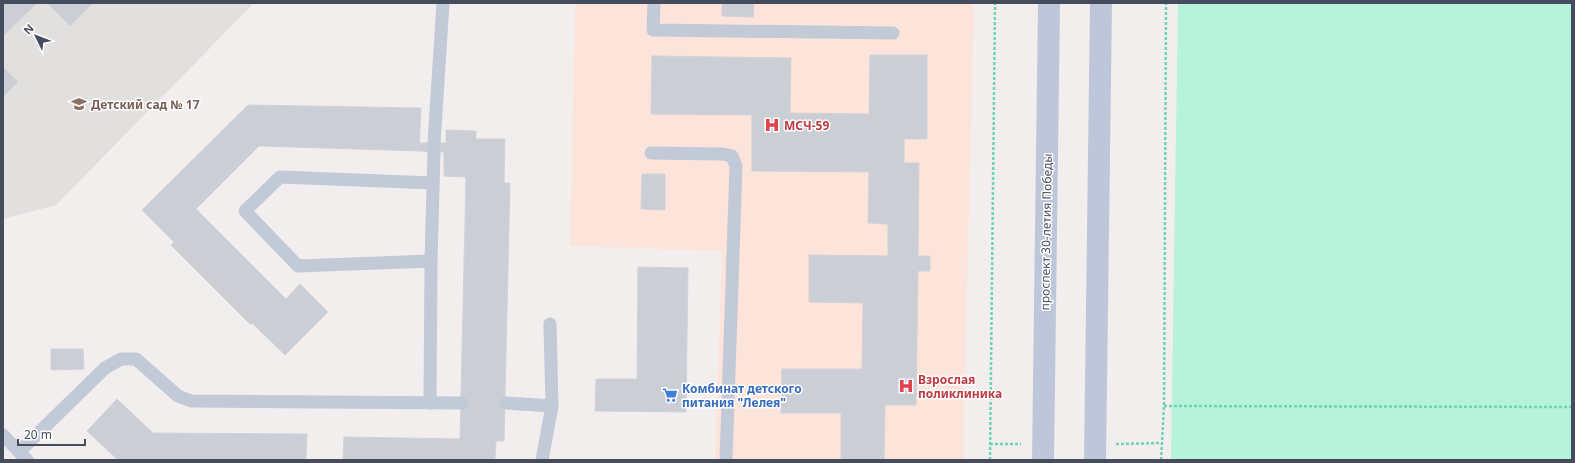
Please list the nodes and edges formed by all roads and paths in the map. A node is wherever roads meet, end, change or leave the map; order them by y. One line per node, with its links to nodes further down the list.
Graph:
1 (443, 3): 9 (lane)
2 (654, 3): 7 (lane)
3 (995, 3): 22 (path)
4 (1049, 3): 23 (main road, проспект 30-летия Победы)
5 (1101, 3): 24 (main road)
6 (1166, 3): 16 (path)
7 (893, 33)
8 (651, 153): 21 (lane)
9 (433, 182): 10 (lane); 10 (lane)
10 (431, 262): 12 (lane)
11 (550, 324): 15 (lane)
12 (430, 403): 13 (lane); 19 (lane)
13 (462, 403)
14 (506, 403): 15 (lane)
15 (552, 406): 20 (lane)
16 (1164, 406): 17 (path); 25 (path)
17 (1572, 407)
18 (3, 435): 19 (lane)
19 (23, 456)
20 (542, 460)
21 (726, 460)
22 (990, 460)
23 (1043, 460)
24 (1095, 460)
25 (1161, 460)

